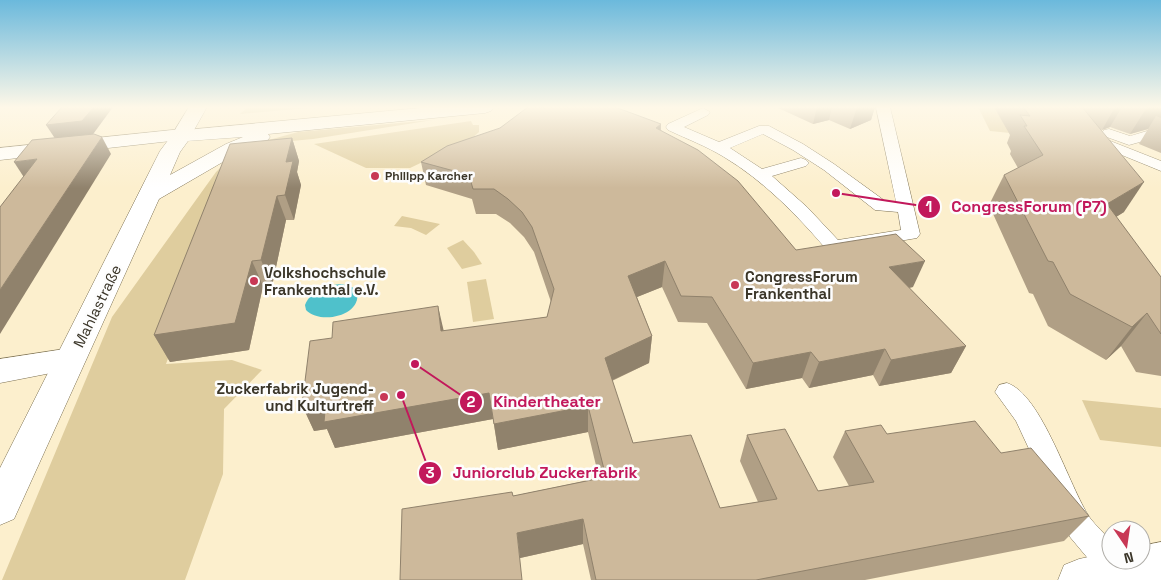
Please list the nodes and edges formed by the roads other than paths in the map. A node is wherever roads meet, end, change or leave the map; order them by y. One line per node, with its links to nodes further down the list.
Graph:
1 (182, 134): 11 (main road); 15 (main road, Mahlastraße)
2 (270, 134): 15 (main road)
3 (688, 134): 10 (lane)
4 (754, 134): 10 (lane)
5 (772, 134): 16 (lane)
6 (889, 134): 16 (lane)
7 (1095, 134): 13 (lane)
8 (1105, 134): 9 (lane)
9 (1151, 134)
10 (718, 148): 14 (lane)
11 (0, 154)
12 (801, 163): 14 (lane)
13 (1161, 166)
14 (760, 174): 16 (lane)
15 (151, 194): 17 (main road, Mahlastraße)
16 (905, 208)
17 (71, 359): 18 (main road); 20 (main road, Mahlastraße)
18 (0, 371)
19 (1007, 392): 22 (lane)
20 (0, 507)
21 (1161, 562): 22 (main road)
22 (1120, 576): 23 (main road)
23 (1079, 580)

